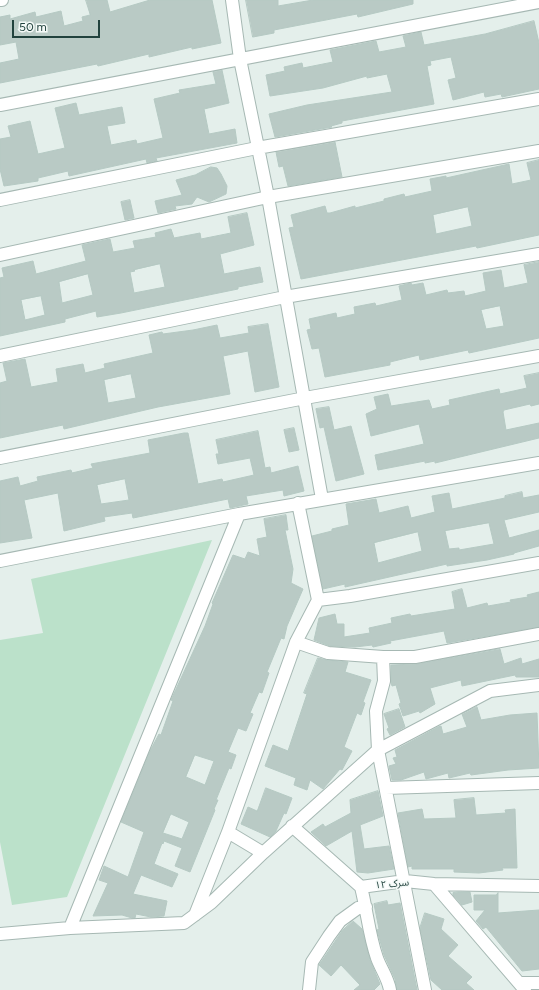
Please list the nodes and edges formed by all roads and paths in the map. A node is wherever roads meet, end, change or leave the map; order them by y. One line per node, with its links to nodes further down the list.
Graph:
1 (232, 0): 3 (street)
2 (539, 2): 3 (street)
3 (240, 59): 5 (street); 6 (street)
4 (539, 99): 6 (street)
5 (0, 105)
6 (257, 148): 8 (street); 9 (street)
7 (539, 152): 8 (street)
8 (268, 197): 11 (street); 12 (street)
9 (0, 200)
10 (539, 254): 12 (street)
11 (0, 255)
12 (285, 297): 13 (street); 15 (street)
13 (0, 356)
14 (539, 356): 15 (street)
15 (305, 398): 16 (street); 18 (street)
16 (0, 458)
17 (539, 463): 18 (street)
18 (322, 499): 19 (street)
19 (298, 503): 20 (street); 23 (street)
20 (240, 514): 21 (street); 40 (street)
21 (0, 561)
22 (539, 563): 23 (street)
23 (318, 600): 25 (street)
24 (539, 634): 26 (street)
25 (296, 642): 26 (street); 32 (street)
26 (383, 657): 28 (street)
27 (539, 685): 28 (street)
28 (378, 750): 30 (street); 31 (street)
29 (539, 783): 30 (street)
30 (386, 788): 34 (street)
31 (292, 826): 33 (street); 37 (street, سرک ۱۲)
32 (228, 832): 33 (street); 39 (street)
33 (263, 853): 39 (street)
34 (405, 880): 35 (street, سرک ۱۲); 37 (street, سرک ۱۲); 46 (street)
35 (434, 884): 36 (street, سرک ۱۲); 43 (street)
36 (539, 886)
37 (361, 887): 38 (street)
38 (366, 907): 44 (street); 45 (street)
39 (195, 915): 40 (street)
40 (70, 928): 41 (street)
41 (0, 934)
42 (539, 983): 43 (street)
43 (523, 986)
44 (308, 990)
45 (390, 990)
46 (425, 990)

